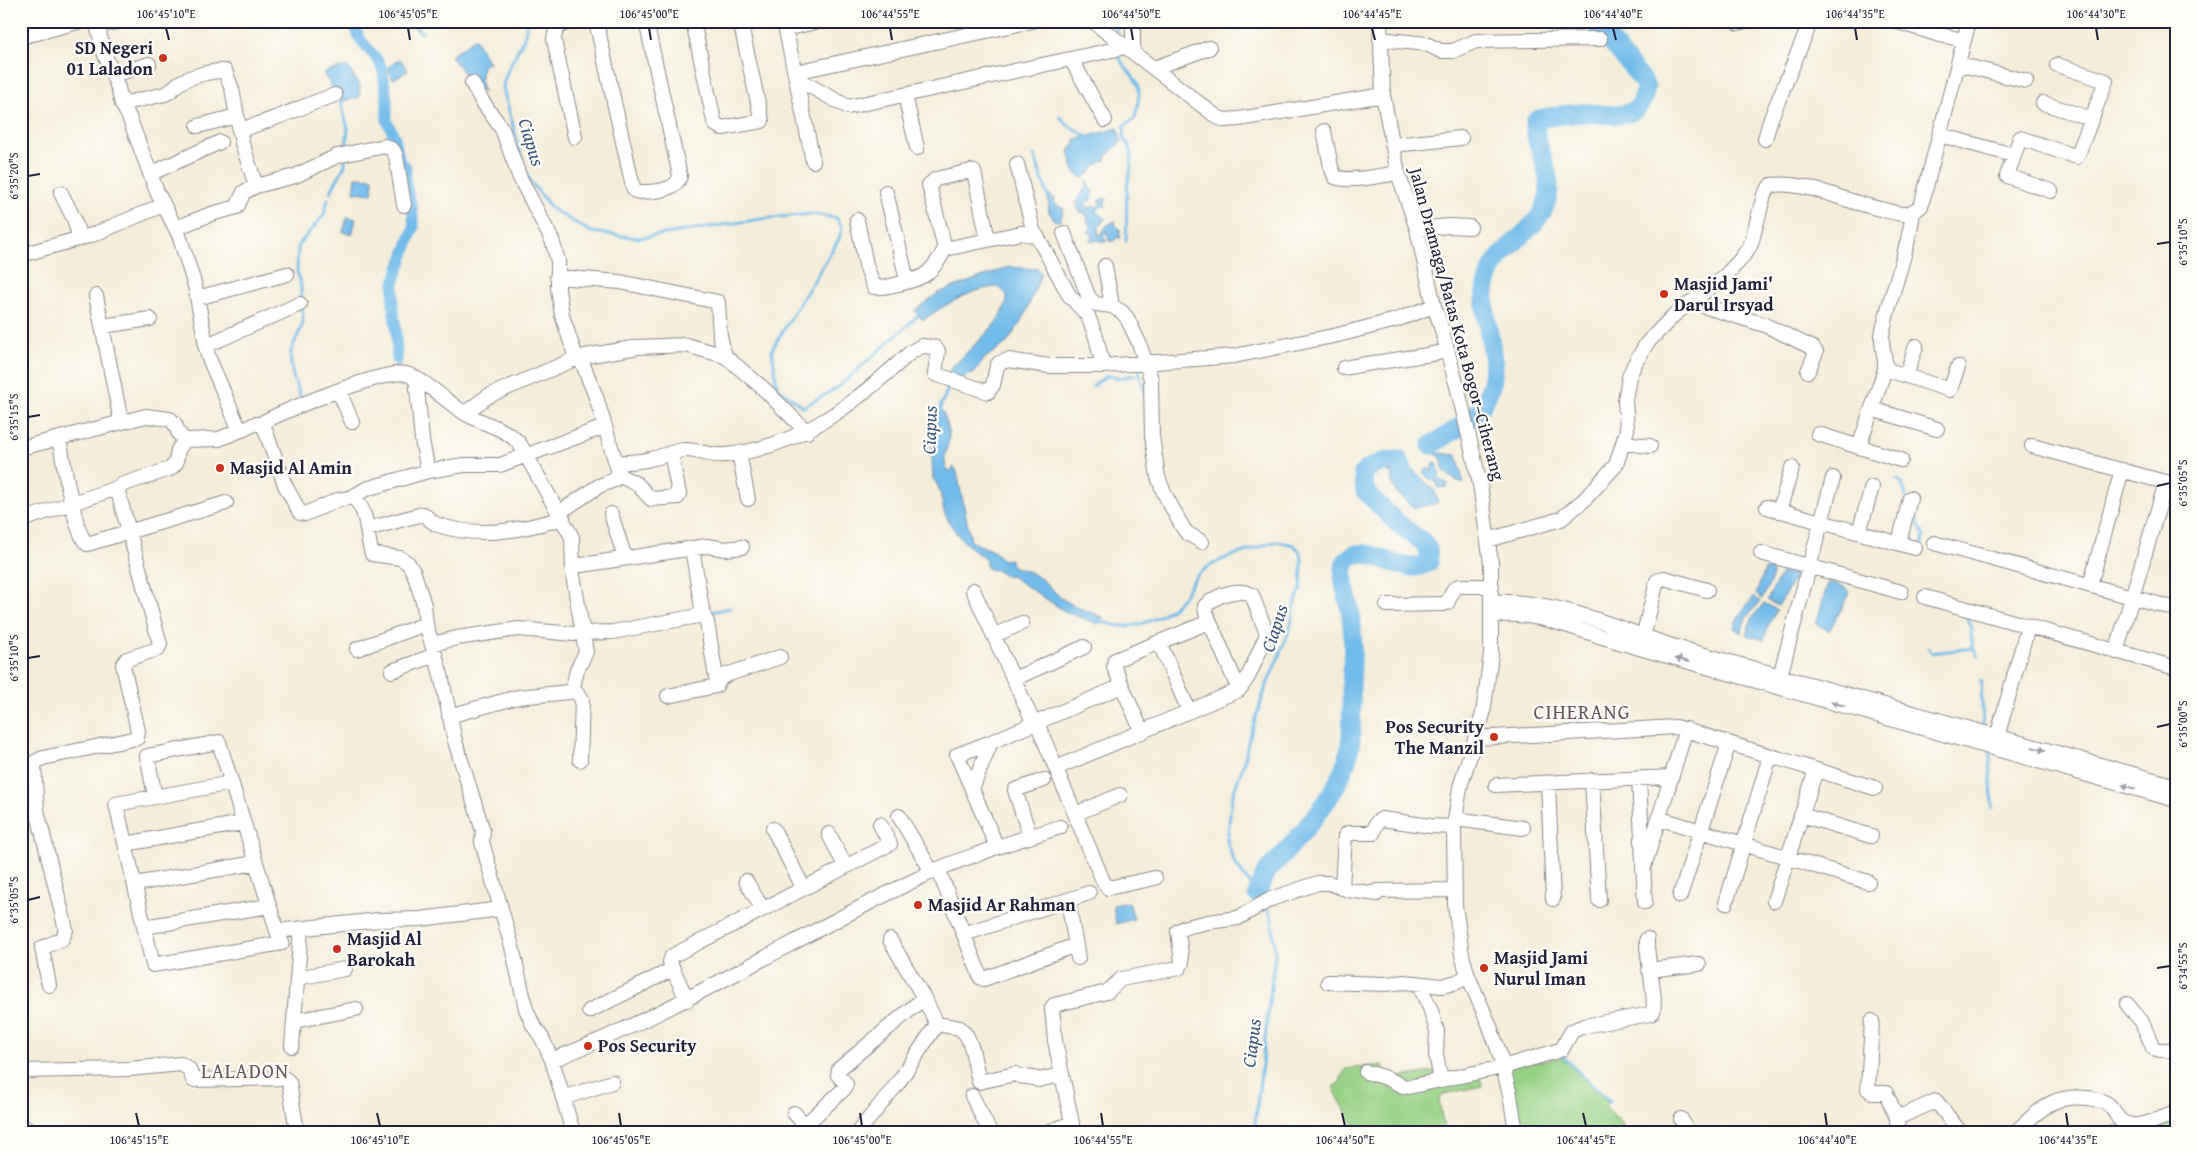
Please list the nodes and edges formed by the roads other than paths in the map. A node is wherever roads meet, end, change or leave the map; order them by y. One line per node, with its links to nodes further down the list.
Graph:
1 (24, 21): 19 (street)
2 (81, 21): 19 (street)
3 (122, 21): 17 (street)
4 (574, 21): 46 (street)
5 (596, 21): 6 (street)
6 (646, 21)
7 (693, 21): 8 (street)
8 (740, 21)
9 (819, 21): 18 (street)
10 (1032, 21): 31 (street)
11 (1092, 21): 24 (street)
12 (1133, 21): 24 (street)
13 (1380, 21): 20 (street, Jalan Dramaga/Batas Kota Bogor–Ciherang)
14 (1810, 21): 48 (street)
15 (1895, 21): 22 (street)
16 (1969, 21): 22 (street)
17 (96, 23): 30 (street)
18 (785, 25): 31 (street)
19 (27, 35)
20 (1380, 39): 21 (street); 36 (street, Jalan Dramaga/Batas Kota Bogor–Ciherang)
21 (1600, 39)
22 (1964, 40): 27 (street)
23 (1209, 48): 29 (street)
24 (1130, 50): 25 (street); 29 (street)
25 (1071, 59): 35 (street); 41 (street)
26 (148, 64): 30 (street)
27 (1958, 64): 32 (street); 45 (street)
28 (2057, 65): 40 (street)
29 (1154, 68): 36 (street)
30 (113, 75): 38 (street)
31 (796, 76): 35 (street); 53 (street)
32 (2026, 81)
33 (472, 83): 76 (street)
34 (335, 94): 43 (street)
35 (906, 95): 51 (street)
36 (1383, 95): 50 (street, Jalan Dramaga/Batas Kota Bogor–Ciherang)
37 (2043, 103): 40 (street)
38 (122, 104): 39 (street); 56 (street)
39 (237, 116): 42 (street); 43 (street)
40 (2092, 119): 52 (street)
41 (1105, 120)
42 (198, 126)
43 (240, 130): 57 (street)
44 (1324, 131): 55 (street)
45 (1940, 135): 52 (street); 63 (street)
46 (575, 136)
47 (1460, 138): 50 (street)
48 (1765, 139)
49 (220, 142): 56 (street)
50 (1394, 145): 55 (street, Jalan Dramaga/Batas Kota Bogor–Ciherang)
51 (917, 148)
52 (2013, 155): 58 (street)
53 (813, 161)
54 (1017, 164): 69 (street)
55 (1398, 172): 67 (street, Jalan Dramaga/Batas Kota Bogor–Ciherang)
56 (150, 174): 61 (street)
57 (256, 186): 62 (street); 66 (street)
58 (2051, 191)
59 (886, 192): 77 (street)
60 (61, 193): 70 (street)
61 (163, 205): 66 (street); 70 (street)
62 (404, 206)
63 (1913, 212): 80 (street); 95 (street)
64 (857, 220): 77 (street)
65 (1470, 227): 67 (street)
66 (176, 228): 79 (street)
67 (1417, 229): 83 (street, Jalan Dramaga/Batas Kota Bogor–Ciherang)
68 (1064, 233): 82 (street)
69 (1034, 234): 71 (street); 92 (street)
70 (80, 240): 73 (street)
71 (988, 240): 72 (street); 72 (street)
72 (945, 249): 77 (street)
73 (21, 255)
74 (1105, 266): 82 (street)
75 (287, 274): 79 (street)
76 (557, 277): 89 (street); 90 (street)
77 (907, 280)
78 (96, 296): 85 (street)
79 (197, 298): 86 (street)
80 (1691, 302): 96 (street); 112 (street)
81 (300, 304): 86 (street)
82 (1112, 306): 91 (street)
83 (1434, 306): 88 (street, Jalan Dramaga/Batas Kota Bogor–Ciherang); 91 (street)
84 (150, 319): 85 (street)
85 (103, 326): 102 (street)
86 (204, 346): 107 (street)
87 (1916, 346): 97 (street)
88 (1448, 351): 94 (street); 141 (street, Jalan Dramaga/Batas Kota Bogor–Ciherang)
89 (724, 356): 90 (street); 108 (street)
90 (578, 357): 101 (street); 105 (street)
91 (1146, 363): 92 (street); 142 (street)
92 (1103, 366): 108 (street)
93 (1958, 367): 97 (street)
94 (1344, 368)
95 (1885, 369): 97 (street); 100 (street)
96 (1808, 371)
97 (1906, 376)
98 (416, 378): 99 (street); 101 (street); 124 (street)
99 (338, 391): 103 (street); 104 (street)
100 (1872, 408): 106 (street); 115 (street)
101 (465, 413): 119 (street)
102 (121, 421): 110 (street); 111 (street)
103 (352, 422)
104 (262, 423): 107 (street); 129 (street)
105 (604, 426): 119 (street); 122 (street)
106 (1937, 429)
107 (241, 430): 111 (street)
108 (807, 432): 118 (street)
109 (1818, 434): 115 (street)
110 (60, 438): 116 (street); 132 (street)
111 (186, 440): 128 (street)
112 (1624, 443): 113 (street); 141 (street)
113 (1650, 446)
114 (2032, 446): 123 (street)
115 (1859, 447): 120 (street)
116 (21, 448)
117 (671, 453): 118 (street); 122 (street); 122 (street)
118 (739, 453): 131 (street)
119 (526, 455): 124 (street); 135 (street)
120 (1901, 460)
121 (1792, 468): 137 (street)
122 (617, 469): 135 (street)
123 (2122, 470): 126 (street); 152 (street)
124 (428, 471): 129 (street)
125 (1833, 478): 137 (street)
126 (2171, 484): 158 (street)
127 (1872, 487): 140 (street)
128 (117, 488): 132 (street); 139 (street)
129 (352, 497): 138 (street)
130 (1910, 498): 143 (street)
131 (748, 499)
132 (71, 502): 136 (street); 139 (street)
133 (226, 503): 139 (street)
134 (610, 514): 149 (street)
135 (561, 515): 138 (street); 150 (street)
136 (28, 518)
137 (1821, 522): 140 (street); 151 (street)
138 (367, 529): 167 (street)
139 (128, 532): 266 (street)
140 (1859, 532): 143 (street)
141 (1488, 540): 153 (street, Jalan Dramaga/Batas Kota Bogor–Ciherang)
142 (1202, 542)
143 (1898, 543): 147 (street)
144 (1934, 543): 152 (street)
145 (742, 547): 146 (street)
146 (692, 548): 149 (street); 163 (street)
147 (1914, 548)
148 (1761, 553): 151 (street)
149 (625, 558): 150 (street)
150 (573, 563): 169 (street)
151 (1809, 566): 156 (street); 180 (street)
152 (2090, 585): 158 (street)
153 (1492, 586): 159 (street, Jalan Dramaga/Batas Kota Bogor–Ciherang); 160 (street)
154 (973, 590): 170 (street)
155 (1707, 590): 172 (street)
156 (1901, 592)
157 (1925, 597): 168 (street)
158 (2133, 597): 162 (street); 176 (street)
159 (1492, 602): 161 (street); 164 (street, Jalan Dramaga/Batas Kota Bogor–Ciherang)
160 (1387, 605)
161 (1520, 609): 164 (street); 172 (street)
162 (2176, 609)
163 (703, 615): 169 (street); 182 (street)
164 (1493, 616): 193 (street, Jalan Dramaga/Batas Kota Bogor–Ciherang)
165 (1209, 622): 171 (street); 185 (street); 185 (street)
166 (1022, 623): 170 (street)
167 (426, 624): 174 (street); 175 (street)
168 (2028, 627): 176 (street); 192 (street)
169 (579, 634): 175 (street); 184 (street)
170 (995, 635): 181 (street)
171 (1159, 642): 183 (street); 187 (street)
172 (1642, 643): 180 (street); 212 (street, one-way to 172)
173 (1084, 647): 181 (street)
174 (358, 649)
175 (433, 650): 179 (street); 188 (street)
176 (2116, 652): 178 (street)
177 (780, 657): 182 (street)
178 (2176, 668)
179 (392, 672)
180 (1780, 676): 192 (street)
181 (1014, 679): 189 (street)
182 (717, 684): 186 (street)
183 (1122, 686): 189 (street); 191 (street)
184 (573, 688): 188 (street); 197 (street)
185 (1239, 690): 187 (street)
186 (668, 696)
187 (1189, 712): 191 (street)
188 (450, 716): 252 (street)
189 (1035, 724): 194 (street); 198 (street)
190 (1686, 729): 193 (street); 195 (street); 200 (street)
191 (1142, 732): 198 (street)
192 (1997, 736): 207 (street, one-way to 207)
193 (1475, 738): 218 (street, Jalan Dramaga/Batas Kota Bogor–Ciherang)
194 (991, 742): 209 (street); 209 (street)
195 (1729, 743): 196 (street); 223 (street)
196 (1770, 756): 199 (street); 228 (street)
197 (580, 760)
198 (1056, 768): 213 (street)
199 (1816, 770): 208 (street); 214 (street)
200 (1671, 777): 201 (street); 216 (street)
201 (1639, 778): 203 (street); 234 (street)
202 (1044, 780): 226 (street)
203 (1592, 780): 205 (street); 246 (street)
204 (231, 783): 210 (street); 210 (street); 217 (street)
205 (1548, 783): 206 (street); 244 (street)
206 (1496, 785)
207 (2176, 786)
208 (1875, 788)
209 (972, 789): 229 (street)
210 (156, 796): 227 (street)
211 (1120, 796): 213 (street)
212 (2176, 800)
213 (1075, 814): 235 (street)
214 (1801, 815): 225 (street); 230 (street)
215 (899, 816): 233 (street)
216 (1658, 818): 223 (street); 234 (street)
217 (243, 823): 227 (street); 231 (street)
218 (1455, 823): 221 (street); 240 (street); 241 (street, Jalan Dramaga/Batas Kota Bogor–Ciherang)
219 (880, 824): 232 (street)
220 (1060, 827): 226 (street)
221 (1523, 828)
222 (773, 830): 239 (street)
223 (1701, 831): 228 (street); 243 (street)
224 (830, 834): 232 (street)
225 (1870, 836)
226 (1030, 837): 229 (street)
227 (126, 844): 238 (street)
228 (1743, 844): 230 (street); 249 (street)
229 (997, 848): 233 (street)
230 (1787, 857): 237 (street); 247 (street)
231 (255, 863): 238 (street); 250 (street)
232 (845, 866): 239 (street)
233 (935, 870): 254 (street); 269 (street)
234 (1643, 870): 248 (street)
235 (1155, 878)
236 (746, 881): 251 (street)
237 (1868, 882)
238 (135, 884): 253 (street)
239 (803, 887): 251 (street)
240 (1342, 888): 241 (street); 282 (street)
241 (1454, 890): 263 (street, Jalan Dramaga/Batas Kota Bogor–Ciherang)
242 (1088, 893): 245 (street)
243 (1680, 896)
244 (1553, 899)
245 (1068, 900): 254 (street); 254 (street)
246 (1599, 900)
247 (1774, 901)
248 (1645, 902)
249 (1726, 903)
250 (269, 906): 253 (street); 256 (street)
251 (762, 908): 261 (street)
252 (501, 909): 255 (street); 278 (street)
253 (144, 927): 256 (street)
254 (964, 934)
255 (301, 935): 256 (street); 264 (street)
256 (280, 937)
257 (890, 940): 268 (street)
258 (1647, 940): 262 (street)
259 (1699, 964): 262 (street)
260 (346, 969): 264 (street)
261 (673, 969): 269 (street); 272 (street)
262 (1648, 970): 279 (street)
263 (1468, 976): 267 (street); 279 (street, Jalan Dramaga/Batas Kota Bogor–Ciherang)
264 (297, 978): 273 (street)
265 (1328, 982): 267 (street)
266 (49, 985)
267 (1419, 985): 284 (street)
268 (924, 998): 275 (street); 290 (street)
269 (687, 1000): 278 (street)
270 (2127, 1004): 277 (street)
271 (356, 1009): 273 (street)
272 (589, 1011)
273 (294, 1021): 276 (street)
274 (1872, 1021): 289 (street)
275 (936, 1024): 282 (street); 293 (street)
276 (292, 1046)
277 (2176, 1050)
278 (552, 1060): 286 (street)
279 (1502, 1067): 284 (street); 296 (street, Jalan Dramaga/Batas Kota Bogor–Ciherang)
280 (21, 1071): 291 (street)
281 (1366, 1072): 284 (street)
282 (1061, 1075): 295 (street)
283 (612, 1082): 286 (street)
284 (1441, 1082)
285 (972, 1096): 294 (street)
286 (563, 1098): 292 (street)
287 (794, 1113): 290 (street)
288 (2176, 1113): 298 (street)
289 (1898, 1125): 297 (street)
290 (808, 1128)
291 (297, 1132)
292 (573, 1132)
293 (858, 1132)
294 (990, 1132)
295 (1048, 1132)
296 (1516, 1132)
297 (1960, 1132)
298 (2015, 1132)

